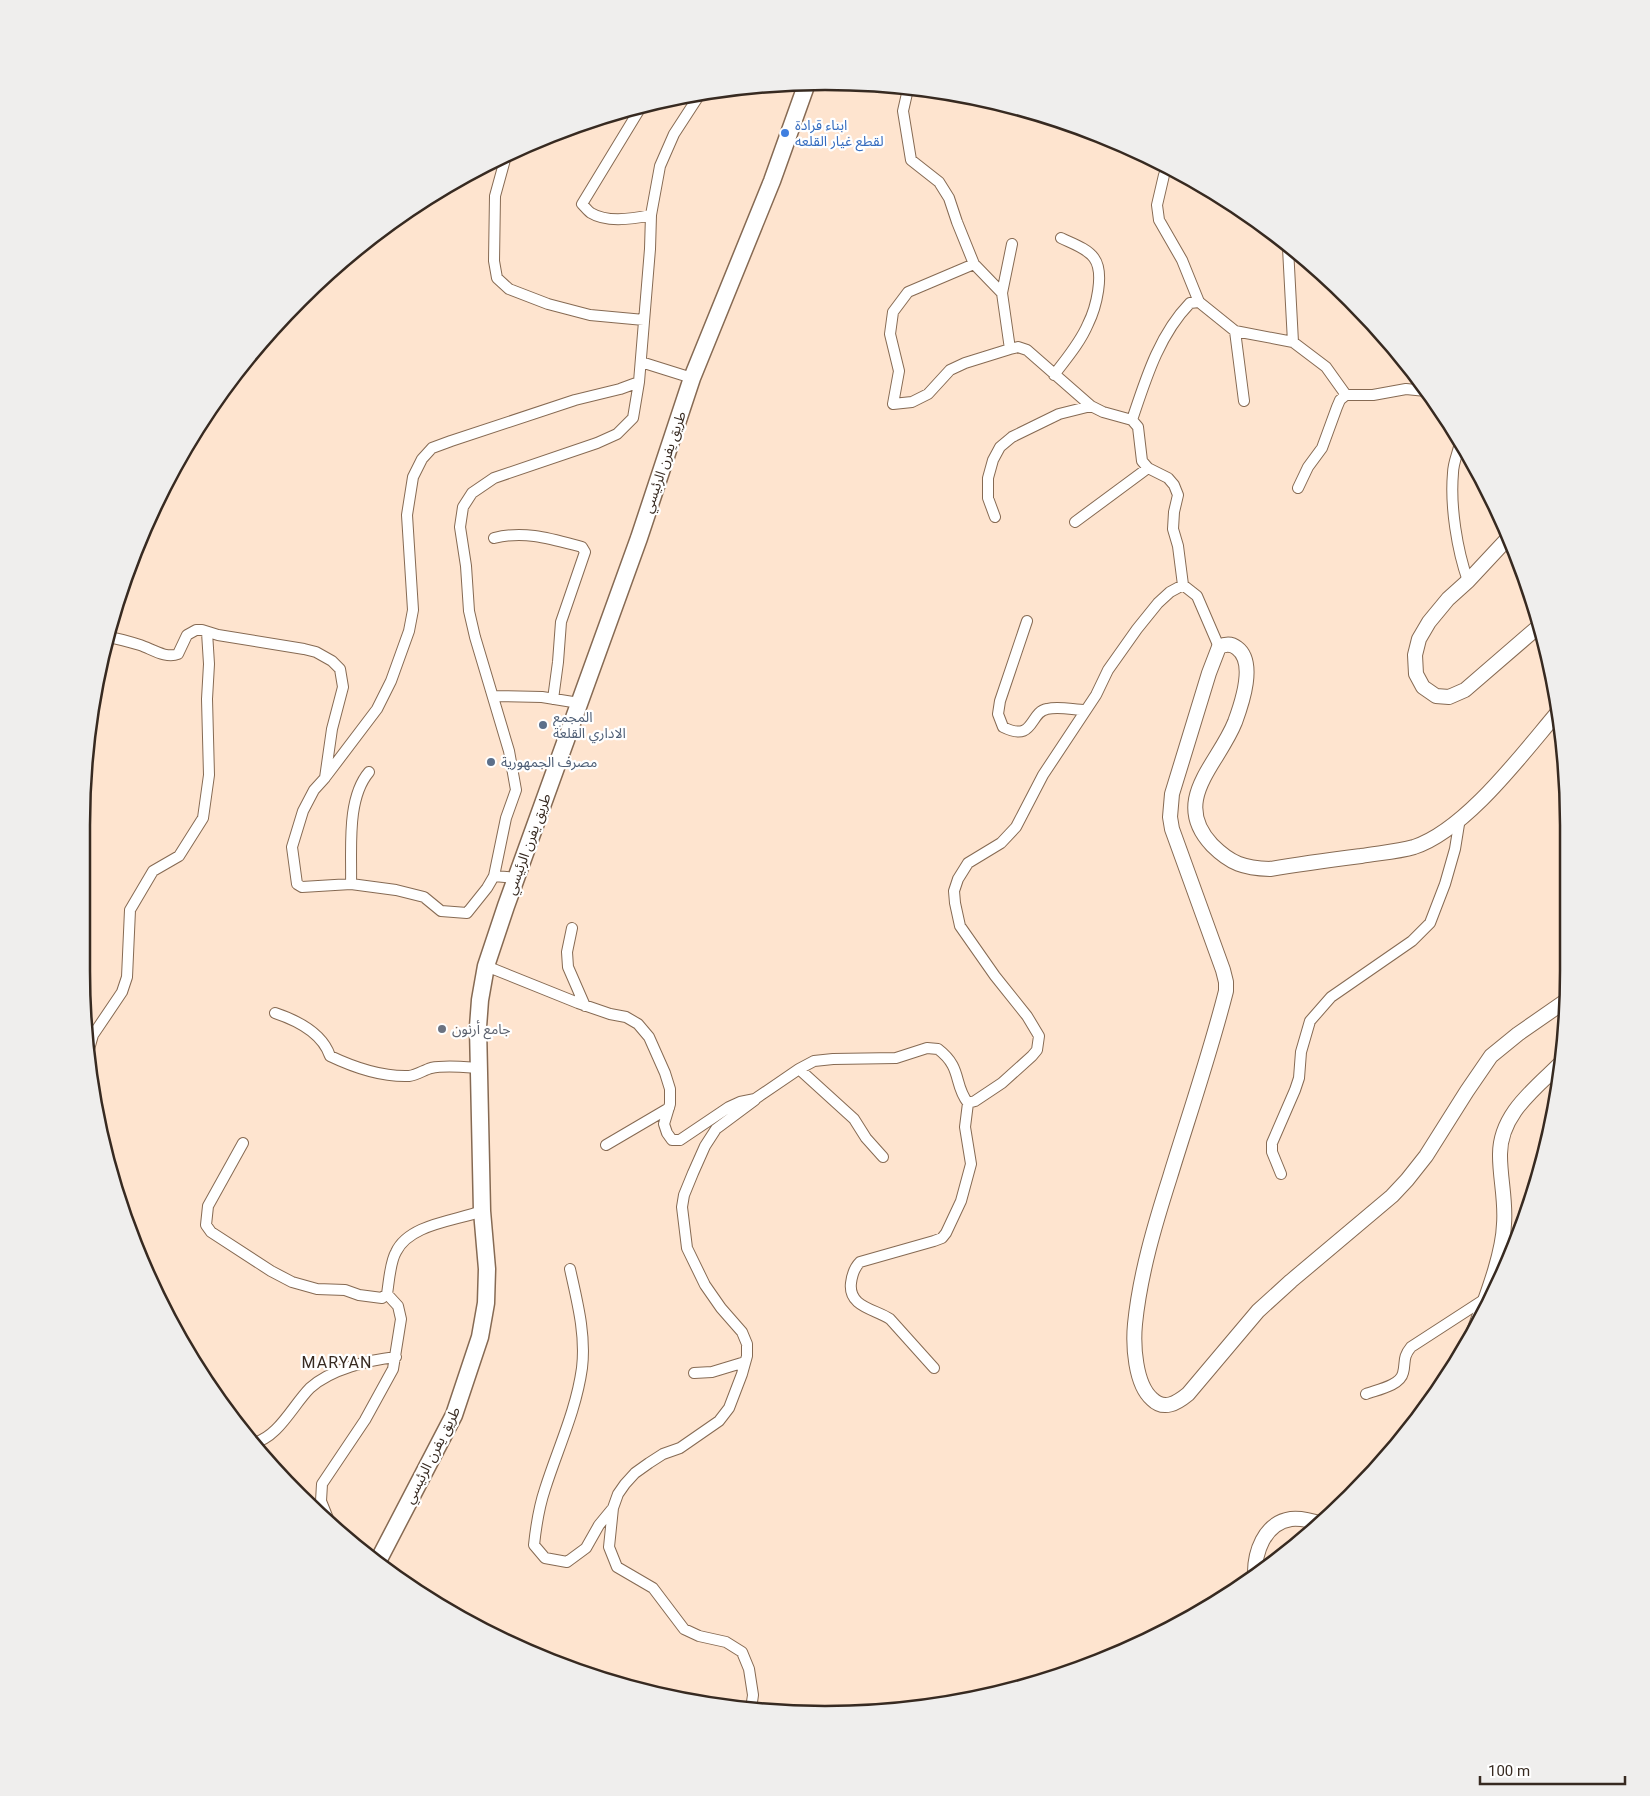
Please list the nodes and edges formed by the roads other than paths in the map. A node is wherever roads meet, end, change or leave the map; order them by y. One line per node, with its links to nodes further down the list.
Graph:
1 (804, 91): 20 (main road, طريق يفرن الرئيسي)
2 (907, 95): 11 (street)
3 (695, 102): 7 (street)
4 (636, 115): 7 (street)
5 (504, 164): 14 (street)
6 (1164, 175): 13 (street)
7 (650, 214): 14 (street)
8 (1061, 238): 19 (street)
9 (1012, 244): 12 (street)
10 (1288, 255): 16 (street)
11 (974, 264): 12 (street); 17 (street)
12 (1002, 293): 17 (street)
13 (1199, 302): 15 (street); 26 (street)
14 (644, 320): 18 (street)
15 (1235, 330): 16 (street); 24 (street)
16 (1293, 342): 23 (street)
17 (1010, 349): 19 (street)
18 (641, 362): 20 (street); 21 (street)
19 (1054, 375): 25 (street)
20 (692, 378): 43 (main road, طريق يفرن الرئيسي)
21 (639, 382): 41 (street); 47 (street)
22 (1417, 390): 23 (street)
23 (1346, 395): 29 (street)
24 (1244, 401)
25 (1092, 406): 26 (street); 30 (street)
26 (1132, 420): 28 (street)
27 (1458, 451): 34 (street)
28 (1148, 468): 31 (street); 35 (street)
29 (1298, 488)
30 (995, 517)
31 (1076, 522)
32 (494, 538): 42 (street)
33 (1503, 543): 34 (street)
34 (1468, 580): 37 (street)
35 (1183, 585): 40 (street); 44 (street)
36 (1027, 621): 44 (street)
37 (1533, 630)
38 (208, 632): 39 (street); 47 (street); 57 (street)
39 (114, 638)
40 (1219, 647): 48 (street); 55 (street)
41 (493, 696): 42 (street); 49 (street)
42 (552, 699): 43 (street)
43 (579, 703): 50 (main road, طريق يفرن الرئيسي)
44 (1086, 710): 62 (street)
45 (1552, 719): 48 (street)
46 (369, 772): 51 (street)
47 (324, 779): 51 (street)
48 (1460, 818): 67 (street)
49 (494, 876): 50 (street); 51 (street)
50 (517, 878): 53 (main road, طريق يفرن الرئيسي)
51 (351, 884)
52 (572, 928): 54 (street)
53 (486, 966): 54 (street); 58 (main road, طريق يفرن الرئيسي)
54 (585, 1006): 63 (street)
55 (1559, 1006)
56 (275, 1013): 58 (street)
57 (93, 1035)
58 (478, 1068): 68 (main road, طريق يفرن الرئيسي)
59 (799, 1069): 61 (street); 62 (street); 66 (street)
60 (1553, 1071): 70 (street)
61 (755, 1099): 63 (street); 74 (street)
62 (968, 1103): 75 (street)
63 (669, 1108): 65 (street)
64 (243, 1143): 71 (street)
65 (606, 1145)
66 (883, 1157)
67 (1281, 1174)
68 (482, 1210): 71 (street); 82 (main road, طريق يفرن الرئيسي)
69 (570, 1269): 79 (street)
70 (1490, 1283)
71 (387, 1294): 73 (street)
72 (1481, 1301): 77 (street)
73 (396, 1357): 78 (street); 80 (street)
74 (745, 1362): 76 (street); 79 (street)
75 (934, 1368)
76 (694, 1373)
77 (1366, 1394)
78 (261, 1442)
79 (613, 1508): 84 (street)
80 (324, 1509)
81 (1312, 1522): 83 (street)
82 (380, 1556)
83 (1256, 1565)
84 (753, 1702)

